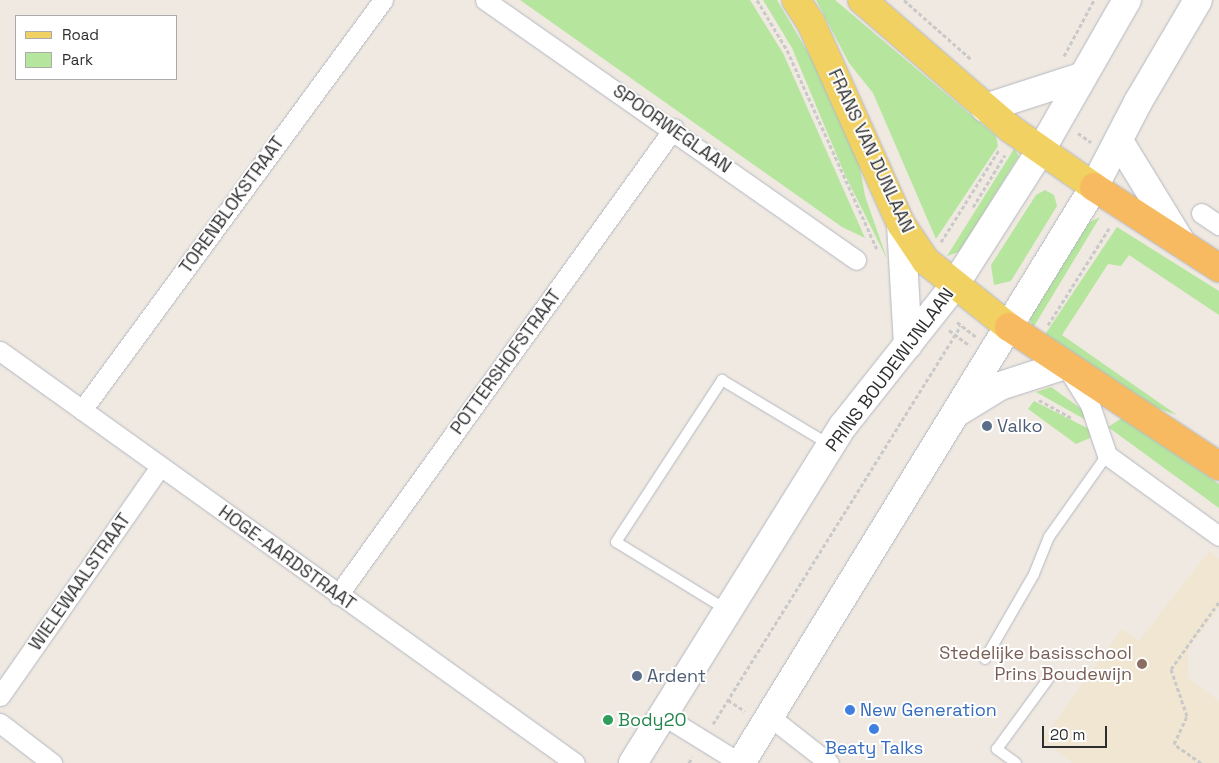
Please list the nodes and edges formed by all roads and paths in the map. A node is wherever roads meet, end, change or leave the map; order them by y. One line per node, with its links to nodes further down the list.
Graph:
1 (383, 0): 39 (street, TORENBLOKSTRAAT)
2 (486, 0): 13 (street, SPOORWEGLAAN)
3 (757, 0): 24 (path)
4 (796, 0): 21 (main road, FRANS VAN DUNLAAN)
5 (862, 0): 11 (main road)
6 (904, 0): 9 (path)
7 (1127, 0): 10 (main road, PRINS BOUDEWIJNLAAN)
8 (1198, 0): 15 (main road)
9 (978, 66)
10 (1081, 77): 11 (main road); 12 (main road, PRINS BOUDEWIJNLAAN)
11 (985, 108): 14 (main road)
12 (1057, 118): 15 (path); 16 (main road, PRINS BOUDEWIJNLAAN)
13 (674, 128): 25 (street, SPOORWEGLAAN); 47 (street, POTTERSHOFSTRAAT)
14 (1009, 141): 16 (main road); 19 (path); 26 (path)
15 (1116, 149): 17 (main road); 23 (main road)
16 (1041, 150): 17 (main road); 28 (main road, PRINS BOUDEWIJNLAAN)
17 (1094, 187): 18 (highway); 31 (main road)
18 (1124, 206): 23 (highway); 34 (path)
19 (970, 211)
20 (1201, 213): 22 (street)
21 (902, 224): 26 (main road, FRANS VAN DUNLAAN); 33 (main road)
22 (1219, 226)
23 (1181, 242): 27 (highway)
24 (879, 252)
25 (856, 260)
26 (926, 261): 28 (main road, FRANS VAN DUNLAAN)
27 (1219, 268)
28 (954, 286): 29 (main road, PRINS BOUDEWIJNLAAN); 31 (main road, FRANS VAN DUNLAAN)
29 (943, 318): 30 (path); 32 (path); 33 (main road, PRINS BOUDEWIJNLAAN)
30 (961, 326): 32 (path); 35 (path)
31 (1009, 327): 34 (highway); 35 (main road)
32 (956, 335): 35 (path); 56 (path)
33 (908, 345): 42 (main road, PRINS BOUDEWIJNLAAN)
34 (1038, 347): 37 (highway)
35 (984, 349): 40 (main road)
36 (0, 351): 39 (street, HOGE-AARDSTRAAT)
37 (1065, 365): 38 (main road); 41 (street); 44 (highway)
38 (1022, 379): 40 (main road); 41 (path)
39 (82, 410): 45 (street, HOGE-AARDSTRAAT)
40 (950, 417): 54 (main road)
41 (1097, 427): 43 (street)
42 (831, 446): 49 (main road, PRINS BOUDEWIJNLAAN); 49 (lane)
43 (1107, 455): 46 (street); 50 (lane)
44 (1219, 466)
45 (160, 467): 47 (street, HOGE-AARDSTRAAT); 52 (street, WIELEWAALSTRAAT)
46 (1219, 536)
47 (338, 595): 58 (street, HOGE-AARDSTRAAT)
48 (1219, 602): 64 (path)
49 (728, 611): 53 (main road, PRINS BOUDEWIJNLAAN)
50 (985, 659)
51 (1049, 678): 63 (lane)
52 (0, 696)
53 (664, 716): 56 (street); 59 (main road, PRINS BOUDEWIJNLAAN)
54 (769, 716): 61 (main road); 62 (street)
55 (0, 723): 57 (street)
56 (703, 740): 60 (path); 61 (street)
57 (52, 763)
58 (575, 763)
59 (633, 763)
60 (689, 763)
61 (741, 763)
62 (829, 763)
63 (1016, 763)
64 (1201, 763)

